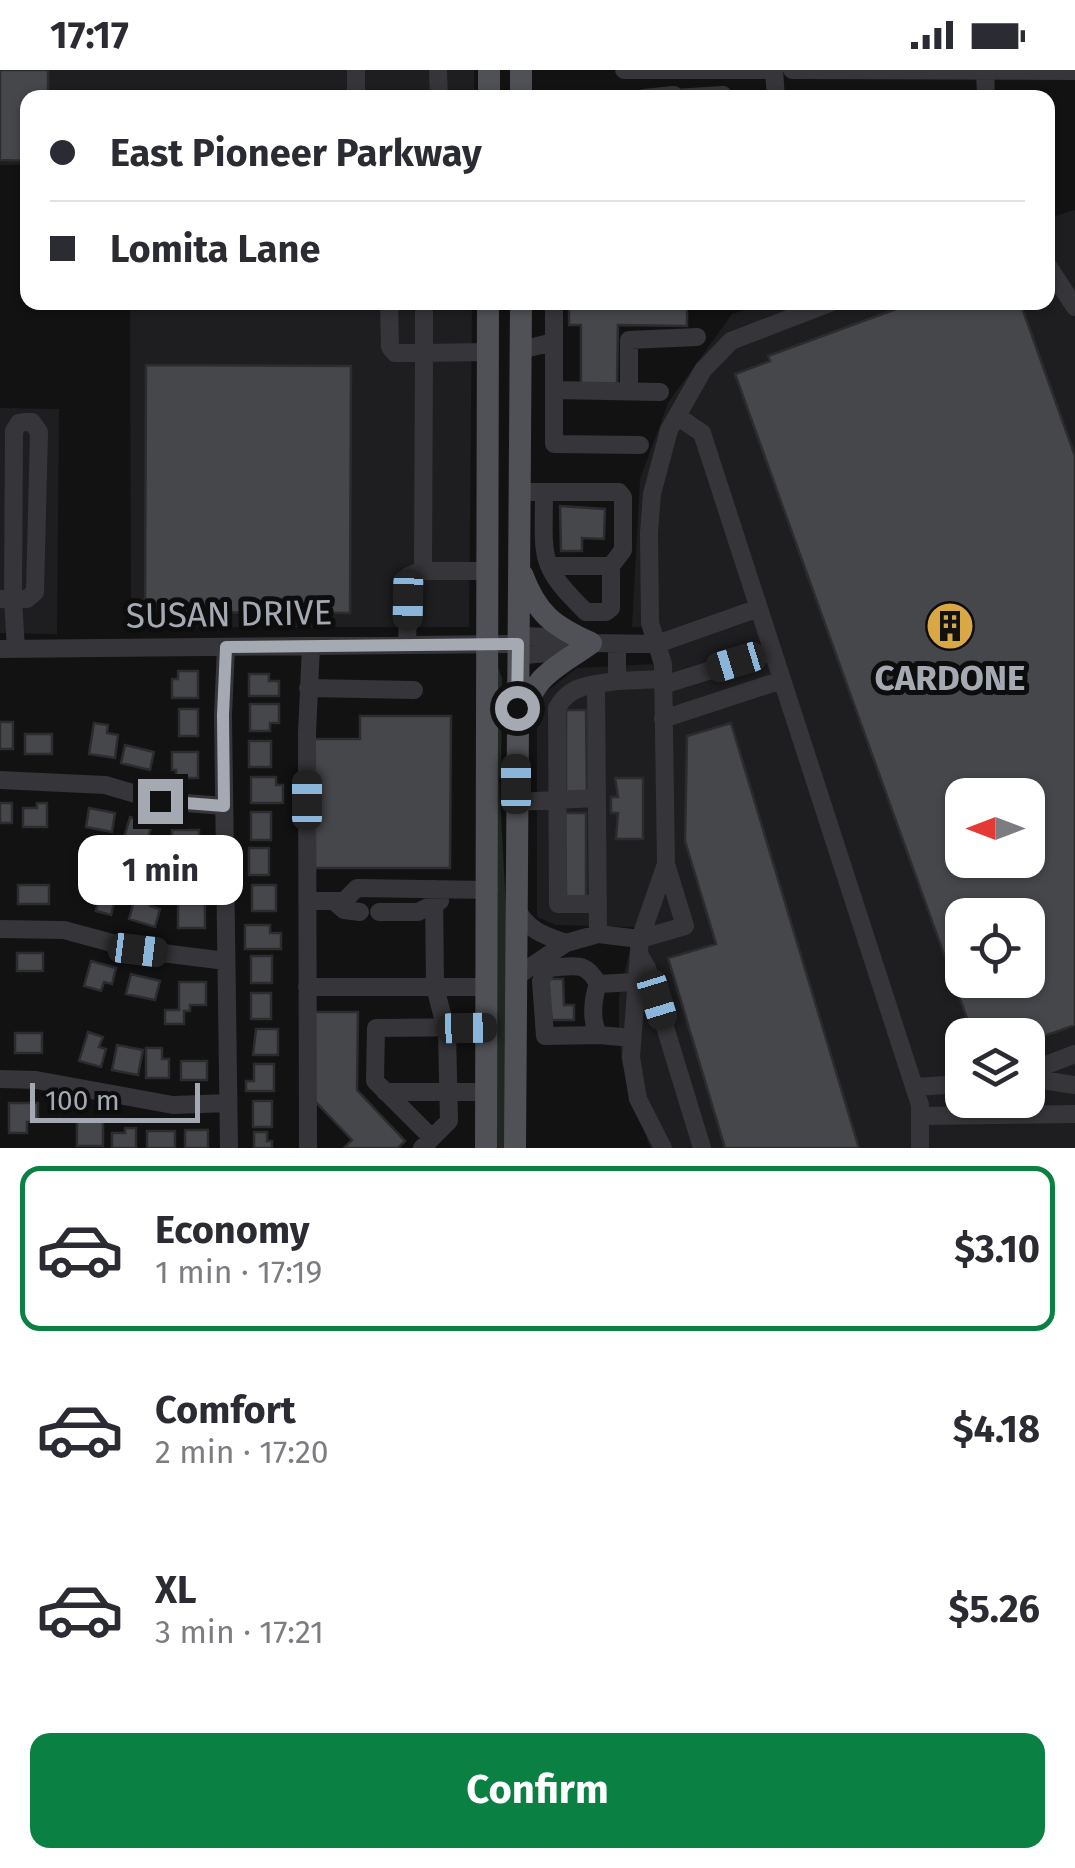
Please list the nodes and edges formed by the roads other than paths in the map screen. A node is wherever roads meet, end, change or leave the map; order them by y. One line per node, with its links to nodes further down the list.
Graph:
1 (624, 70): 2 (street)
2 (642, 70): 3 (street)
3 (728, 70): 4 (street)
4 (766, 70)
5 (792, 70): 7 (street)
6 (1075, 70): 7 (street)
7 (985, 71)
8 (1055, 277): 9 (street)
9 (1075, 307)
10 (389, 310): 20 (street)
11 (424, 310): 20 (street)
12 (488, 310): 19 (main road)
13 (520, 310): 18 (main road)
14 (554, 310): 17 (street)
15 (812, 310): 24 (street)
16 (697, 337): 22 (street)
17 (554, 342): 18 (street); 21 (street)
18 (520, 350): 26 (main road)
19 (487, 352): 20 (street); 32 (main road)
20 (424, 353): 31 (street)
21 (554, 390): 22 (street); 25 (street)
22 (629, 391): 23 (street)
23 (660, 392)
24 (677, 416): 34 (street); 39 (street)
25 (640, 445)
26 (518, 492): 27 (street); 28 (main road)
27 (544, 492): 29 (street); 30 (street)
28 (518, 563): 37 (main road); 38 (main road)
29 (549, 566): 30 (street); 35 (street)
30 (611, 566): 35 (street)
31 (423, 571): 32 (street); 40 (street)
32 (486, 571): 36 (main road)
33 (6, 599): 33 (street); 43 (street)
34 (759, 608): 39 (street); 44 (street)
35 (606, 612): 38 (street)
36 (485, 644): 37 (street, SUSAN DRIVE); 40 (street, SUSAN DRIVE); 59 (main road)
37 (518, 644): 38 (street, SUSAN DRIVE); 52 (main road)
38 (605, 644): 39 (street); 46 (street); 52 (main road)
39 (656, 644): 47 (street)
40 (408, 645): 41 (street, SUSAN DRIVE)
41 (312, 646): 42 (street, SUSAN DRIVE); 49 (street)
42 (226, 647): 43 (street, SUSAN DRIVE); 57 (street)
43 (8, 649)
44 (773, 652): 45 (street); 47 (street)
45 (782, 680): 51 (street); 88 (street)
46 (617, 681): 47 (street); 48 (street)
47 (663, 682): 51 (street)
48 (596, 684): 54 (street); 55 (street)
49 (308, 688): 50 (street); 61 (street)
50 (414, 690)
51 (663, 719): 58 (street)
52 (516, 755): 56 (main road)
53 (0, 780): 57 (street)
54 (596, 798): 55 (street); 63 (street)
55 (558, 800): 56 (street); 63 (street)
56 (516, 802): 64 (main road)
57 (224, 806): 71 (street)
58 (666, 864): 70 (street); 70 (street)
59 (483, 890): 60 (street); 77 (main road)
60 (434, 897): 62 (street); 66 (street); 76 (street)
61 (308, 901): 62 (street); 75 (street)
62 (334, 901): 65 (street)
63 (598, 904): 68 (street)
64 (517, 910): 69 (street); 72 (main road)
65 (360, 912)
66 (379, 912)
67 (0, 928): 71 (street)
68 (598, 934): 69 (street); 70 (street)
69 (566, 942): 72 (street)
70 (639, 946): 73 (street); 102 (street)
71 (226, 961): 92 (street)
72 (517, 976): 97 (main road)
73 (635, 982): 74 (street); 81 (street)
74 (598, 984): 80 (street); 80 (street)
75 (307, 987): 76 (street); 99 (street)
76 (435, 987): 77 (street); 79 (street)
77 (488, 987): 78 (main road)
78 (488, 1027): 79 (street); 91 (main road)
79 (446, 1028): 89 (street); 90 (street)
80 (599, 1034): 81 (street)
81 (632, 1038): 101 (street)
82 (1075, 1054): 83 (street)
83 (1045, 1067)
84 (1045, 1079): 87 (street)
85 (0, 1080): 92 (street)
86 (945, 1085): 88 (street)
87 (1075, 1085)
88 (914, 1087): 94 (street)
89 (385, 1092): 90 (street); 96 (street)
90 (448, 1092): 91 (street); 96 (street)
91 (488, 1092): 95 (main road)
92 (228, 1103): 98 (street)
93 (1075, 1114): 94 (street)
94 (920, 1116): 103 (street)
95 (486, 1136): 100 (main road)
96 (427, 1143)
97 (517, 1143)
98 (229, 1148)
99 (308, 1148)
100 (478, 1148)
101 (663, 1148)
102 (702, 1148)
103 (920, 1148)

